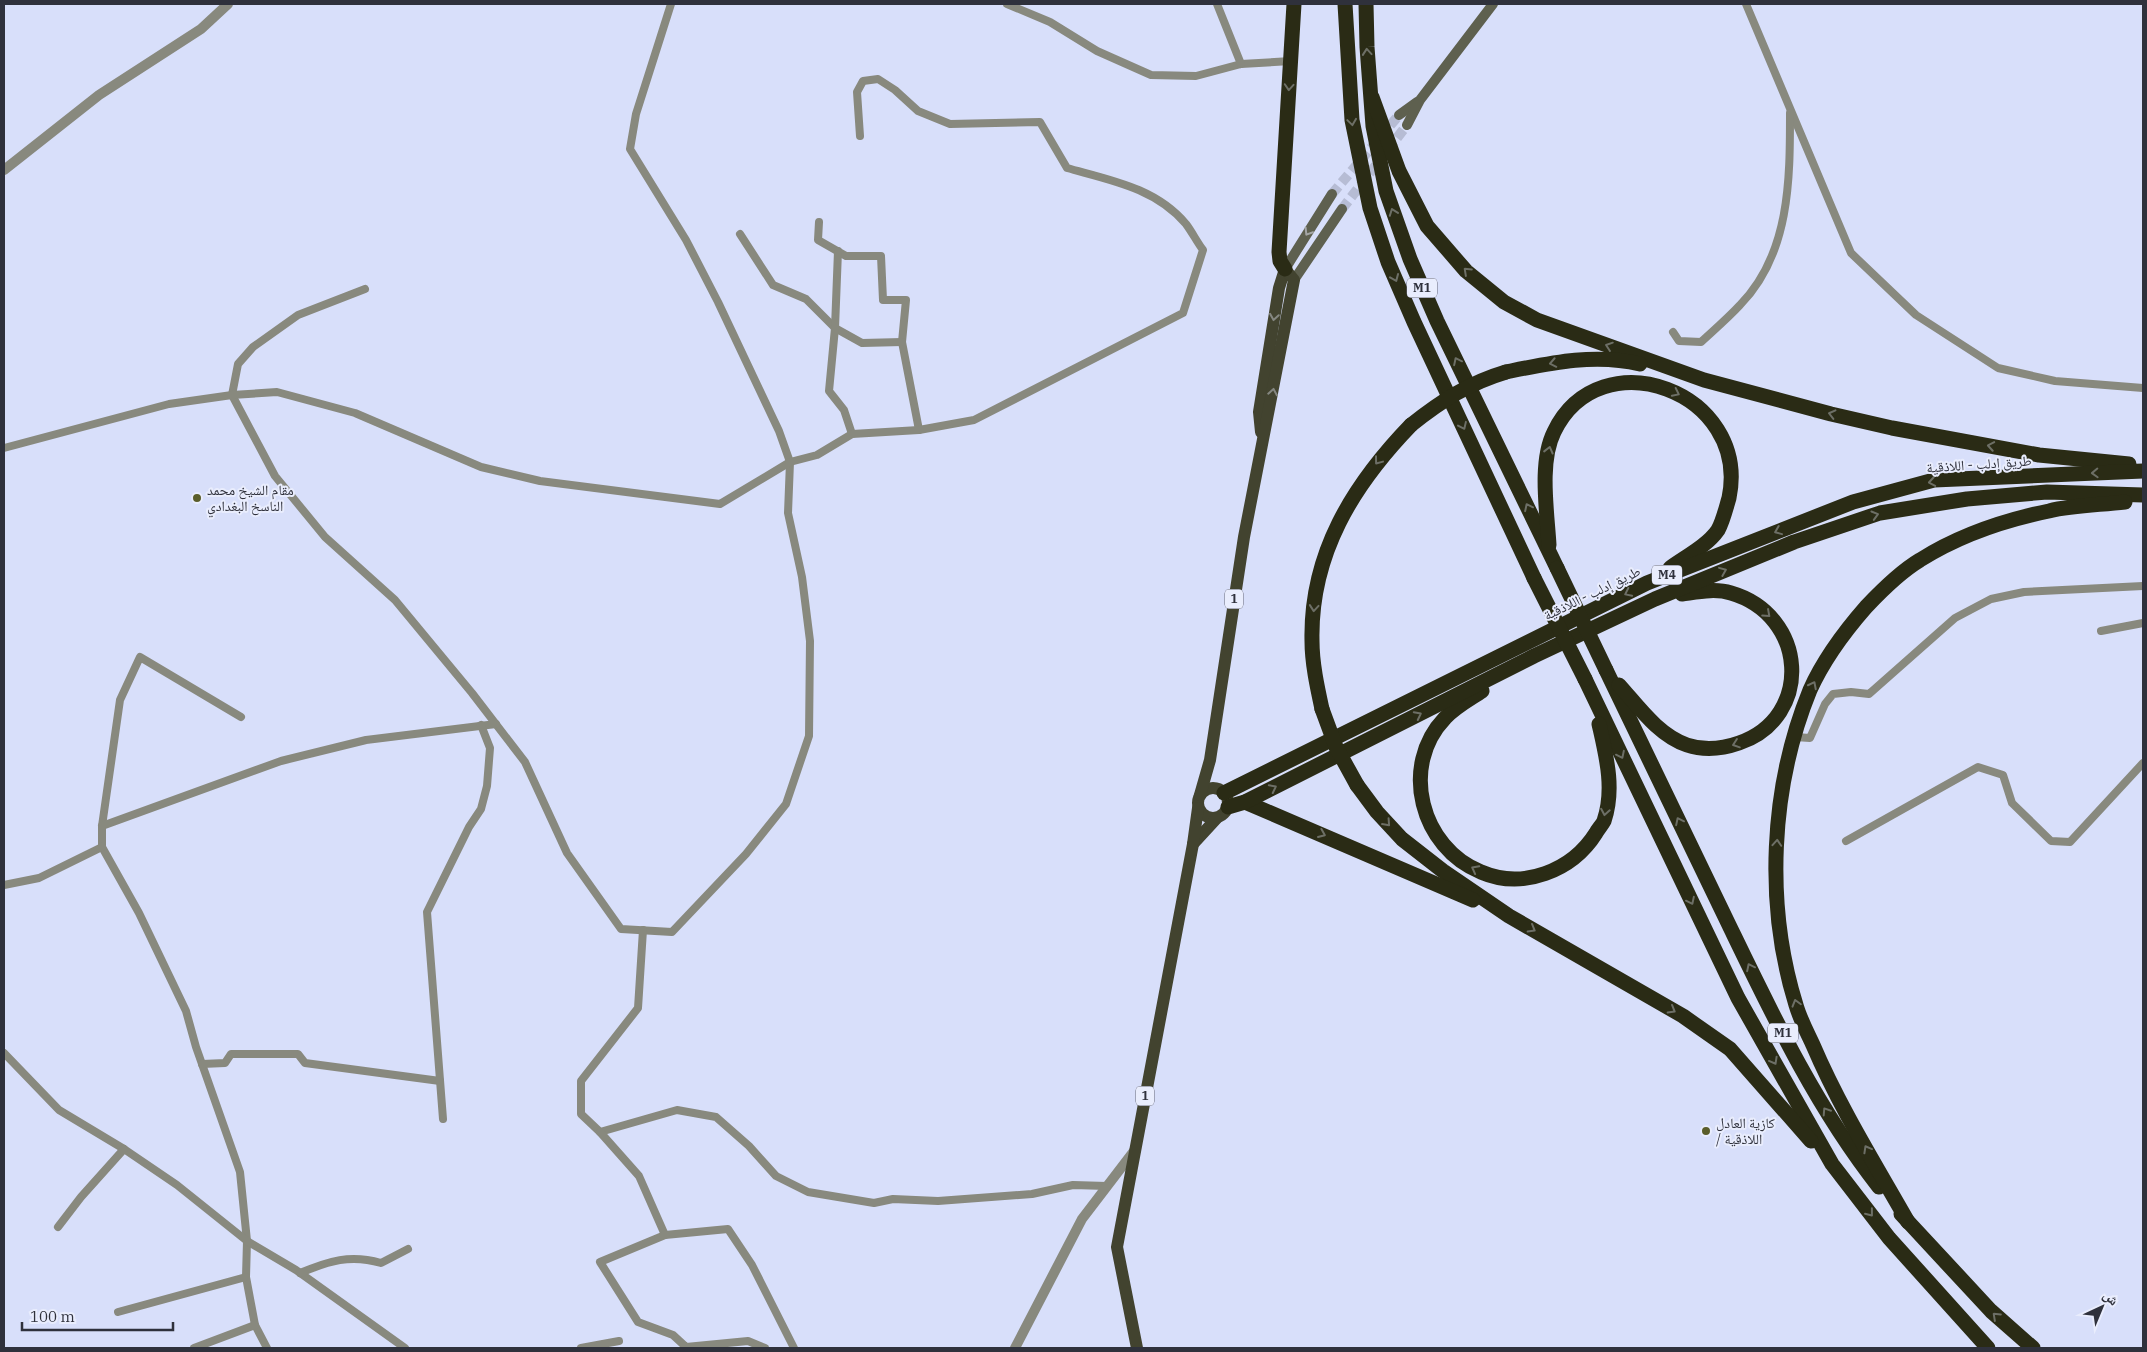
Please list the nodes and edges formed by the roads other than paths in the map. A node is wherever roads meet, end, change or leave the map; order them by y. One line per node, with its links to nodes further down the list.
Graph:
1 (228, 4): 18 (street)
2 (671, 4): 35 (street)
3 (1008, 4): 11 (street)
4 (1217, 4): 11 (street)
5 (1294, 4): 10 (highway)
6 (1346, 4): 48 (highway, M1, one-way to 48, bridge)
7 (1366, 4): 12 (highway, M1, one-way to 7)
8 (1493, 4): 13 (main road)
9 (1746, 4): 14 (street)
10 (1291, 61): 11 (street); 24 (highway, one-way to 24)
11 (1241, 64)
12 (1372, 98): 29 (highway, one-way to 12); 40 (highway, M1, one-way to 12)
13 (1420, 100): 15 (main road); 16 (main road)
14 (1790, 109): 27 (street); 30 (street)
15 (1399, 115)
16 (1406, 125)
17 (860, 136): 32 (street)
18 (4, 170)
19 (1332, 194): 24 (main road, one-way to 24)
20 (1342, 209): 24 (main road)
21 (819, 222): 23 (street)
22 (740, 234): 26 (street)
23 (838, 251): 26 (street); 28 (street)
24 (1289, 274): 53 (main road, 1)
25 (366, 289): 31 (street)
26 (835, 328): 28 (street); 33 (street)
27 (1673, 332)
28 (902, 342): 32 (street)
29 (1704, 380): 36 (highway, one-way to 29); 64 (highway, one-way to 64, bridge)
30 (2143, 388)
31 (232, 395): 34 (street); 35 (street); 50 (street)
32 (919, 430): 33 (street)
33 (852, 434): 35 (street)
34 (4, 448)
35 (790, 462): 65 (street)
36 (2143, 466)
37 (2143, 471): 41 (highway, طريق إدلب - اللاذقية / M4, one-way to 41)
38 (2143, 495): 43 (highway, M4, one-way to 38)
39 (2143, 500): 52 (highway, one-way to 39)
40 (1549, 551): 41 (highway, one-way to 41); 47 (highway, M1, bridge)
41 (1647, 583): 55 (highway, طريق إدلب - اللاذقية / M4, one-way to 55)
42 (2143, 586): 52 (street)
43 (1655, 599): 46 (highway, M4); 47 (highway, one-way to 47)
44 (2143, 623): 45 (street)
45 (2101, 631)
46 (1534, 656): 48 (highway, one-way to 46); 57 (highway, M4, one-way to 46)
47 (1606, 670): 75 (highway, M1, one-way to 47)
48 (1585, 679): 73 (highway, M1, one-way to 73)
49 (241, 717): 59 (street)
50 (496, 724): 51 (street); 65 (street)
51 (481, 726): 59 (street); 68 (street)
52 (1795, 737): 75 (highway, one-way to 52)
53 (1210, 760): 55 (main road, 1); 56 (main road, 1)
54 (2143, 763): 60 (street)
55 (1224, 796): 56 (main road); 57 (highway, M4); 58 (main road)
56 (1199, 802): 58 (main road); 61 (main road, 1)
57 (1245, 802): 64 (highway, one-way to 64)
58 (1216, 818): 61 (main road)
59 (102, 826): 62 (street)
60 (1846, 841)
61 (1193, 844): 72 (main road, 1)
62 (102, 847): 63 (street); 67 (street)
63 (4, 885)
64 (1509, 916): 73 (highway, one-way to 73)
65 (643, 930): 70 (street)
66 (4, 1053): 71 (street)
67 (202, 1064): 68 (street); 78 (street)
68 (440, 1081): 69 (street)
69 (443, 1119)
70 (600, 1132): 74 (street); 77 (street)
71 (124, 1150): 76 (street); 78 (street)
72 (1135, 1150): 74 (street); 92 (main road, 1)
73 (1832, 1164): 93 (highway, M1, one-way to 93)
74 (1107, 1186): 91 (street)
75 (1908, 1222): 94 (highway, M1, one-way to 75)
76 (58, 1227)
77 (665, 1235): 89 (street); 90 (street)
78 (247, 1241): 80 (street); 81 (street)
79 (408, 1250): 80 (street)
80 (300, 1273): 87 (street)
81 (246, 1277): 82 (street); 83 (street)
82 (118, 1312)
83 (255, 1325): 85 (street); 86 (street)
84 (618, 1341): 88 (street)
85 (194, 1348)
86 (267, 1348)
87 (405, 1348)
88 (581, 1348)
89 (765, 1348)
90 (794, 1348)
91 (1015, 1348)
92 (1137, 1348)
93 (1988, 1348)
94 (2032, 1348)

